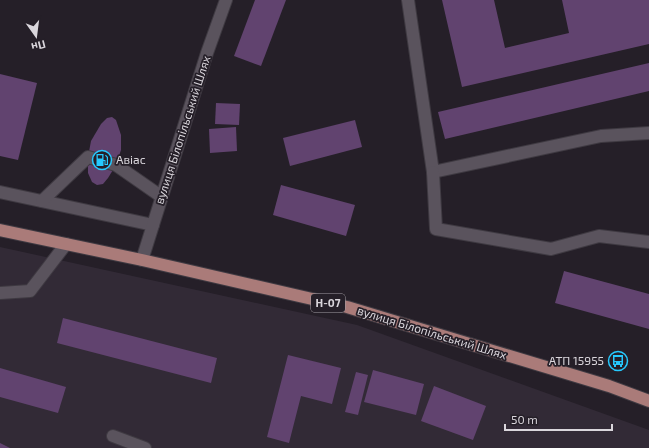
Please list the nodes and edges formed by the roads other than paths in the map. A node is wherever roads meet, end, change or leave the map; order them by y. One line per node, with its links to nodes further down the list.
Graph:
1 (226, 0): 6 (street, вулиця Білопільський Шлях)
2 (408, 0): 4 (street)
3 (649, 133): 4 (street)
4 (433, 172): 10 (street)
5 (0, 192): 7 (street)
6 (162, 198): 7 (street); 8 (street, вулиця Білопільський Шлях)
7 (42, 201): 8 (street)
8 (153, 225): 12 (street, вулиця Білопільський Шлях)
9 (0, 230): 11 (main road, вулиця Білопільський Шлях / Н-07)
10 (649, 242)
11 (66, 244): 12 (main road, вулиця Білопільський Шлях / Н-07); 13 (street)
12 (142, 260): 14 (main road, вулиця Білопільський Шлях / Н-07)
13 (0, 293)
14 (649, 401)
15 (113, 436): 16 (street)
16 (145, 448)

